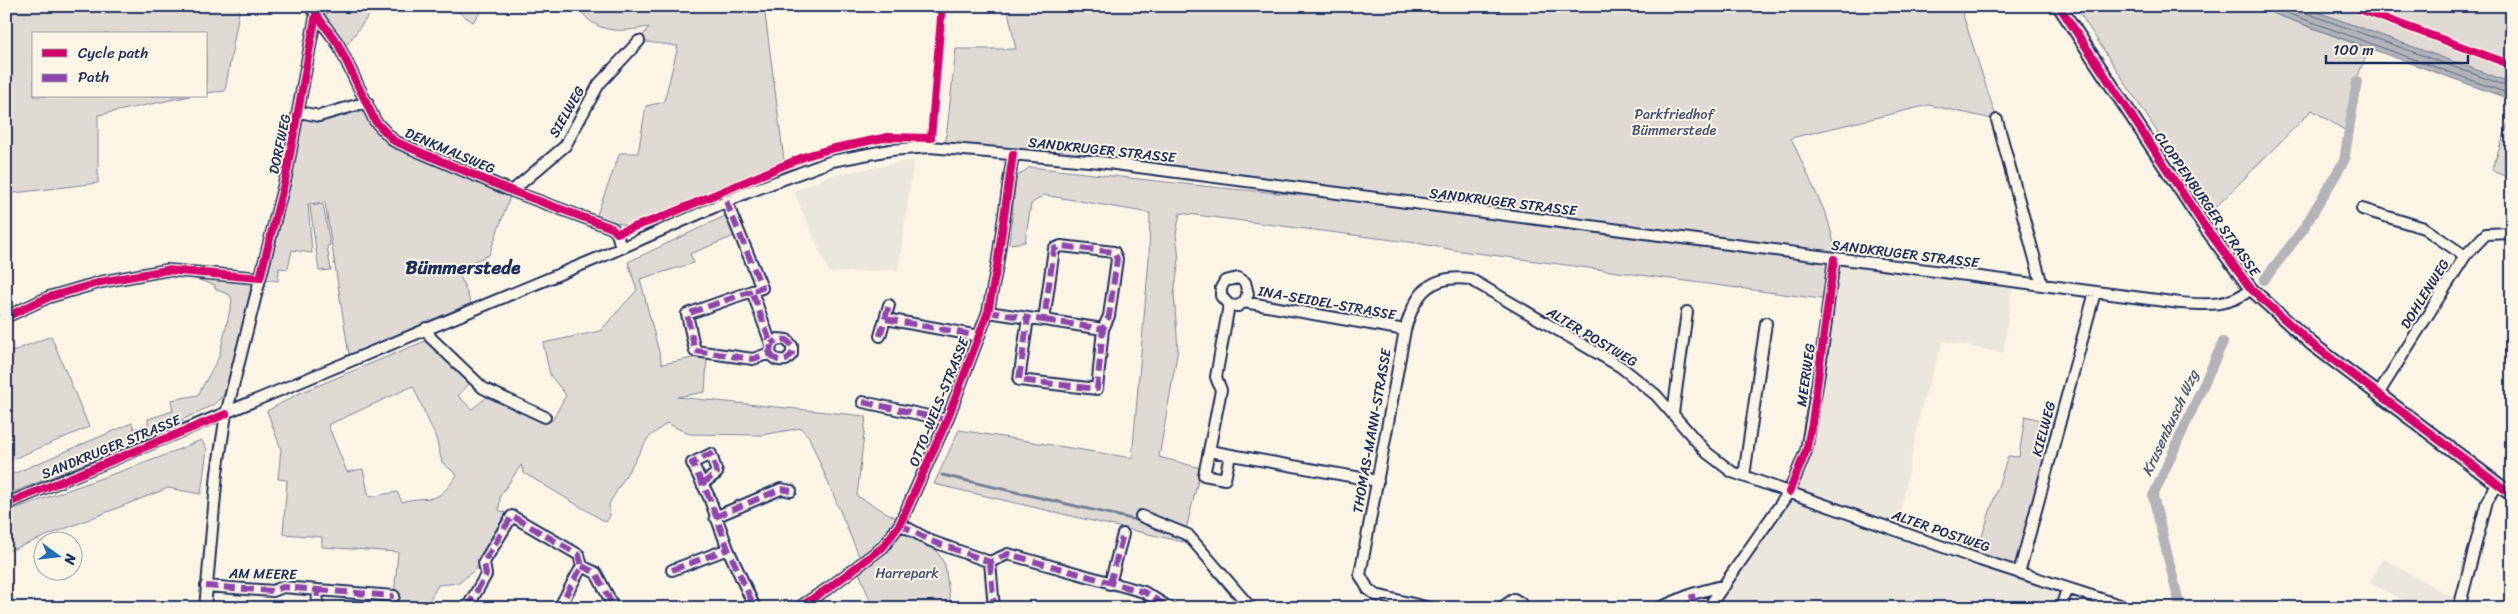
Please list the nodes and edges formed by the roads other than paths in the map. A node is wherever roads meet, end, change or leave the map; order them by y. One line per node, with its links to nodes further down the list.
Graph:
1 (2059, 6): 17 (main road, CLOPPENBURGER STRASSE)
2 (313, 10): 4 (street, DENKMALSWEG); 5 (street, DORFWEG)
3 (640, 41): 8 (street, SIELWEG)
4 (366, 102): 5 (street, DORFWEG); 8 (street, DENKMALSWEG)
5 (300, 112): 15 (street, DORFWEG)
6 (1997, 120): 16 (street)
7 (1013, 154): 9 (street, SANDKRUGER STRASSE); 14 (street, SANDKRUGER STRASSE); 24 (street, OTTO-WELS-STRASSE)
8 (512, 191): 12 (street, DENKMALSWEG)
9 (726, 202): 12 (street, SANDKRUGER STRASSE); 18 (street)
10 (2362, 209): 13 (street)
11 (2512, 233): 13 (street, DOHLENWEG)
12 (621, 248): 31 (street, SANDKRUGER STRASSE)
13 (2465, 256): 36 (street, DOHLENWEG)
14 (1834, 259): 16 (street, SANDKRUGER STRASSE); 49 (street, MEERWEG)
15 (260, 278): 26 (street); 39 (street, DORFWEG)
16 (2042, 285): 19 (street, SANDKRUGER STRASSE)
17 (2251, 289): 19 (street, SANDKRUGER STRASSE); 36 (main road, CLOPPENBURGER STRASSE)
18 (752, 291): 18 (street)
19 (2095, 292): 60 (street, KIELWEG)
20 (1491, 293): 33 (street, THOMAS-MANN-STRASSE); 38 (street, ALTER POSTWEG)
21 (1244, 302): 23 (street, INA-SEIDEL-STRASSE); 23 (street, INA-SEIDEL-STRASSE); 33 (street, INA-SEIDEL-STRASSE)
22 (889, 304): 28 (street)
23 (1229, 305): 42 (street, INA-SEIDEL-STRASSE)
24 (988, 312): 27 (street); 35 (street, OTTO-WELS-STRASSE)
25 (1687, 312): 38 (street)
26 (6, 317)
27 (1028, 318): 29 (street); 32 (street)
28 (886, 319): 34 (street); 35 (street, OTTO-WELS-STRASSE)
29 (1044, 320): 32 (street); 32 (street)
30 (1766, 323): 44 (street)
31 (426, 328): 39 (street, SANDKRUGER STRASSE); 40 (street)
32 (1103, 328)
33 (1404, 330): 45 (street, THOMAS-MANN-STRASSE)
34 (880, 336)
35 (980, 336): 41 (street, OTTO-WELS-STRASSE)
36 (2378, 394): 47 (main road, CLOPPENBURGER STRASSE)
37 (864, 402): 41 (street, OTTO-WELS-STRASSE)
38 (1673, 413): 44 (street, ALTER POSTWEG)
39 (226, 414): 51 (street, SANDKRUGER STRASSE); 63 (street, DORFWEG)
40 (545, 417)
41 (947, 420): 54 (street, OTTO-WELS-STRASSE)
42 (1209, 451): 43 (street); 43 (street, INA-SEIDEL-STRASSE)
43 (1230, 455): 45 (street)
44 (1744, 476): 49 (street, ALTER POSTWEG)
45 (1378, 481): 77 (street, THOMAS-MANN-STRASSE)
46 (702, 484): 53 (street)
47 (2498, 484): 50 (main road, CLOPPENBURGER STRASSE); 84 (street)
48 (790, 491): 53 (street)
49 (1789, 492): 60 (street, ALTER POSTWEG); 62 (street, MEERWEG)
50 (2512, 495)
51 (6, 504)
52 (1141, 516): 76 (street)
53 (715, 517): 56 (street)
54 (900, 524): 57 (street); 73 (street, OTTO-WELS-STRASSE)
55 (1123, 534): 61 (street)
56 (728, 549): 59 (street); 72 (street)
57 (990, 562): 61 (street); 74 (street)
58 (582, 566): 67 (street); 70 (street); 71 (street)
59 (672, 570)
60 (2019, 573): 64 (street, ALTER POSTWEG)
61 (1110, 584): 75 (street)
62 (1725, 585): 80 (street); 81 (street, MEERWEG)
63 (206, 586): 65 (street, AM MEERE); 68 (street, DORFWEG)
64 (2067, 589): 82 (street); 83 (street, ALTER POSTWEG)
65 (318, 590): 66 (street, AM MEERE); 69 (street)
66 (394, 596)
67 (611, 602)
68 (204, 608)
69 (317, 608)
70 (466, 608)
71 (559, 608)
72 (755, 608)
73 (798, 608)
74 (994, 608)
75 (1170, 608)
76 (1250, 608)
77 (1430, 608)
78 (1501, 608): 79 (street)
79 (1523, 608)
80 (1659, 608)
81 (1708, 608)
82 (2061, 608)
83 (2129, 608)
84 (2459, 608)

